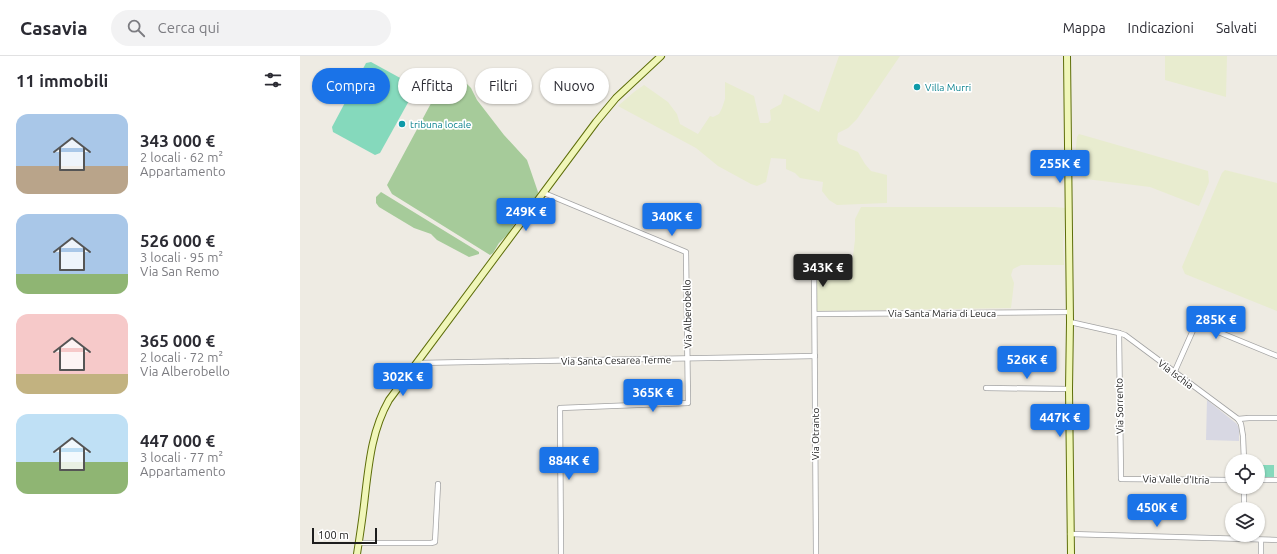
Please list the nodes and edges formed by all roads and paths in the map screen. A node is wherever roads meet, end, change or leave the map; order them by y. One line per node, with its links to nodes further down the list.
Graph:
1 (661, 56): 3 (street)
2 (1067, 56): 5 (street)
3 (544, 193): 11 (street, Via Alberobello); 12 (street)
4 (814, 262): 6 (street, Via Otranto)
5 (1070, 312): 6 (street, Via Santa Maria di Leuca); 7 (street)
6 (815, 314): 9 (street, Via Otranto)
7 (1070, 322): 8 (street, Via Ischia); 15 (street)
8 (1119, 333): 13 (street, Via Ischia); 19 (street, Via Sorrento)
9 (815, 356): 11 (street, Via Santa Cesarea Terme); 32 (street, Via Otranto)
10 (1277, 356): 13 (street)
11 (688, 358): 12 (street, Via Santa Cesarea Terme); 31 (street, Via Alberobello)
12 (416, 363): 29 (street)
13 (1174, 373): 17 (street, Via Ischia)
14 (986, 388): 15 (street)
15 (1069, 389): 24 (street)
16 (1277, 418): 17 (street)
17 (1238, 419): 18 (street)
18 (1244, 454)
19 (1121, 478): 20 (street, Via Valle d'Itria)
20 (1225, 480)
21 (1265, 480): 22 (street)
22 (1277, 480)
23 (438, 484): 29 (street)
24 (1070, 534): 25 (street); 33 (street)
25 (1225, 537)
26 (1265, 540): 27 (street)
27 (1277, 540)
28 (1261, 542): 34 (street)
29 (359, 543): 30 (street)
30 (357, 554)
31 (561, 554)
32 (816, 554)
33 (1070, 554)
34 (1261, 554)

